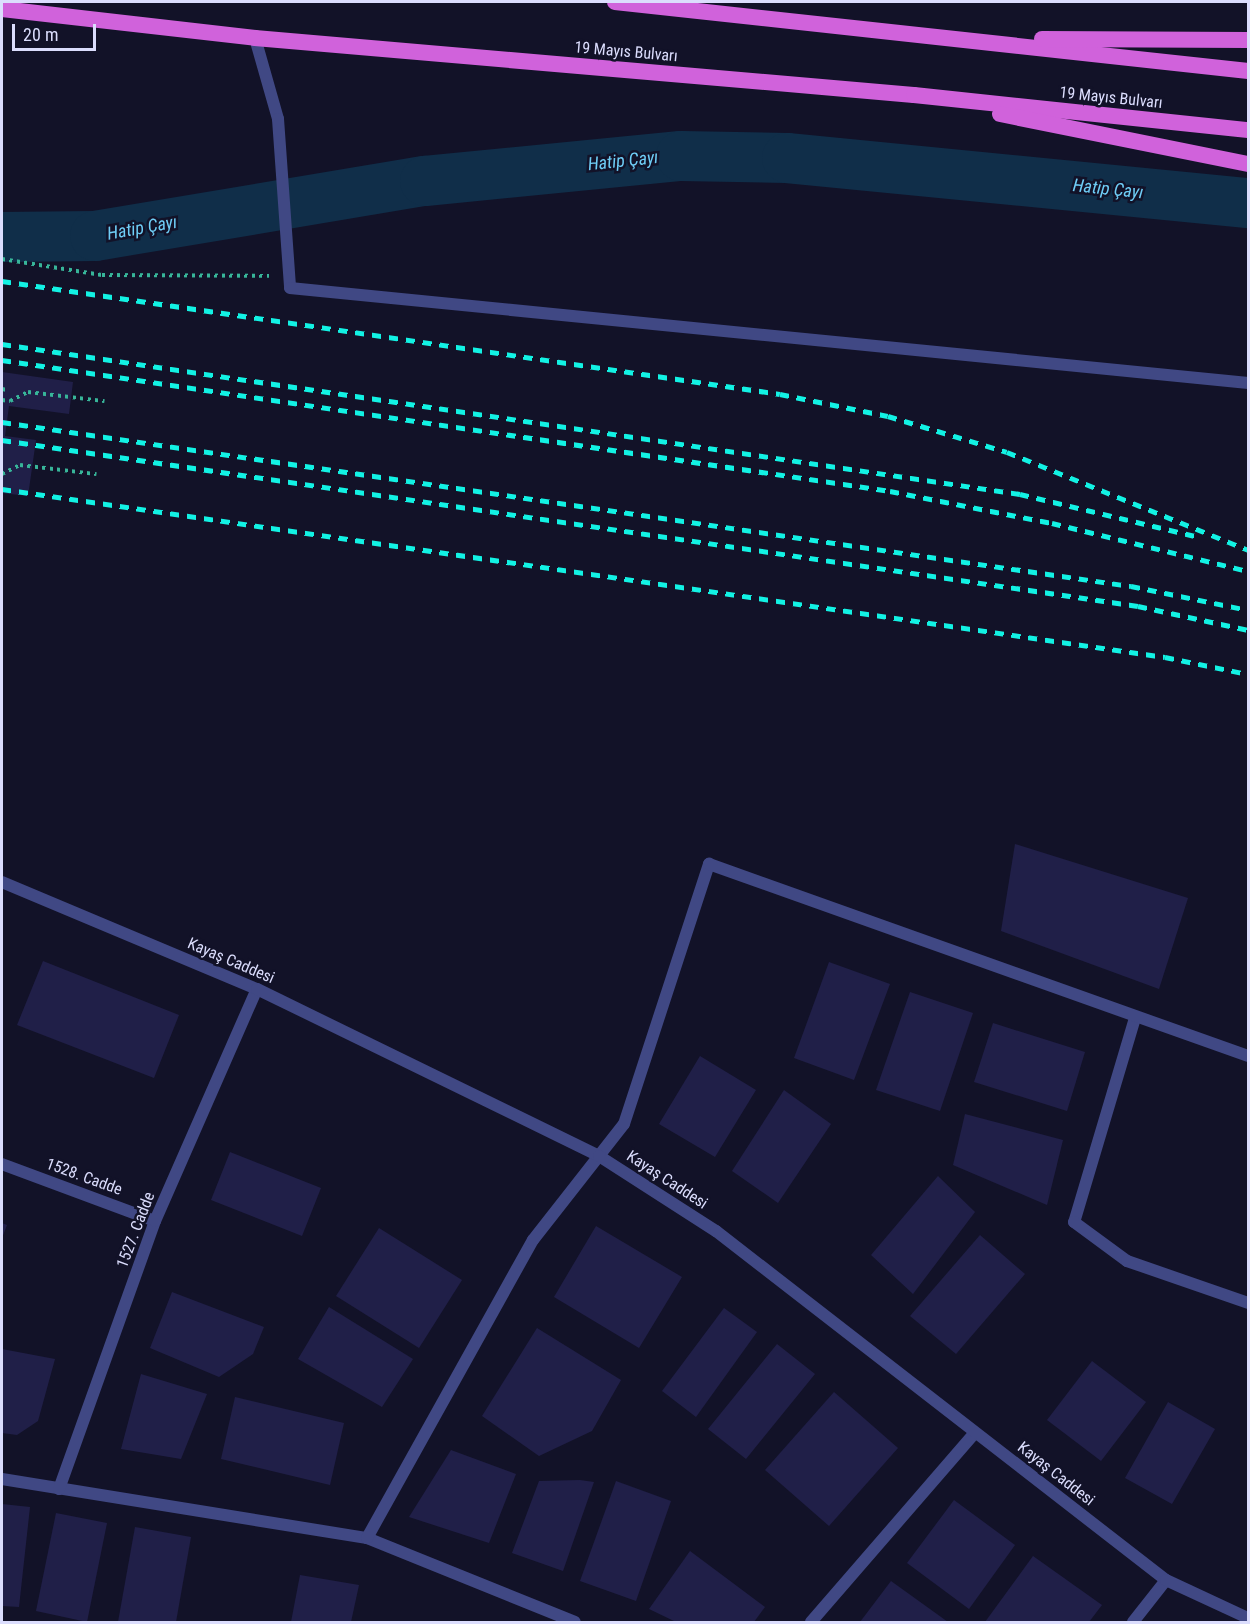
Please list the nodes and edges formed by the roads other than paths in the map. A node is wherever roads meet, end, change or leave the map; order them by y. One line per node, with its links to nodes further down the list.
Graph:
1 (615, 2): 4 (highway)
2 (2, 9): 3 (highway, 19 Mayıs Bulvarı)
3 (255, 39): 7 (highway, 19 Mayıs Bulvarı); 10 (street)
4 (953, 39): 5 (highway); 6 (highway)
5 (1248, 40)
6 (1248, 71)
7 (914, 95): 8 (highway, 19 Mayıs Bulvarı); 9 (highway)
8 (1248, 130)
9 (1248, 164)
10 (1248, 382)
11 (2, 882): 12 (street, Kayaş Caddesi)
12 (257, 989): 15 (street, Kayaş Caddesi); 17 (street, 1527. Cadde)
13 (1134, 1018): 14 (street); 15 (street); 18 (street)
14 (1248, 1056)
15 (599, 1156): 19 (street, Kayaş Caddesi); 22 (street)
16 (2, 1164): 17 (street, 1528. Cadde)
17 (155, 1221): 21 (street, 1527. Cadde)
18 (1248, 1303)
19 (975, 1433): 23 (street, Kayaş Caddesi); 26 (street)
20 (2, 1479): 21 (street)
21 (59, 1489): 22 (street)
22 (367, 1538): 25 (street)
23 (1166, 1580): 24 (street, Kayaş Caddesi); 27 (street)
24 (1248, 1618)
25 (575, 1623)
26 (811, 1623)
27 (1133, 1623)

